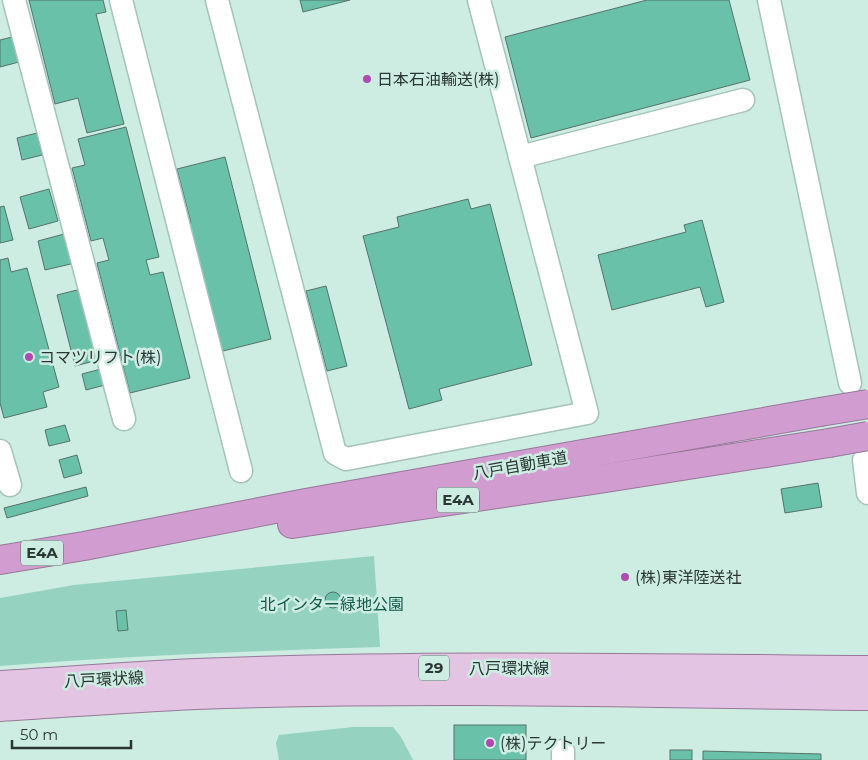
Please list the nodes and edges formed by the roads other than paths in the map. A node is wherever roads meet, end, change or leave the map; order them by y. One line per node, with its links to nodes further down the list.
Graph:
1 (14, 0): 10 (street)
2 (121, 0): 13 (street)
3 (217, 0): 7 (street)
4 (479, 0): 7 (street)
5 (770, 0): 8 (street)
6 (743, 100): 7 (street)
7 (520, 157)
8 (850, 383)
9 (868, 404): 16 (highway, 八戸自動車道 / E4A, bridge)
10 (124, 419)
11 (866, 448): 15 (street); 16 (highway, 八戸自動車道 / E4A, bridge)
12 (0, 452): 14 (street)
13 (241, 470)
14 (10, 485)
15 (868, 493)
16 (84, 546): 17 (highway, 八戸自動車道 / E4A)
17 (0, 560)
18 (868, 670): 19 (main road, 八戸環状線 / 29)
19 (0, 685)
20 (868, 696): 21 (main road, 八戸環状線 / 29)
21 (0, 707)

